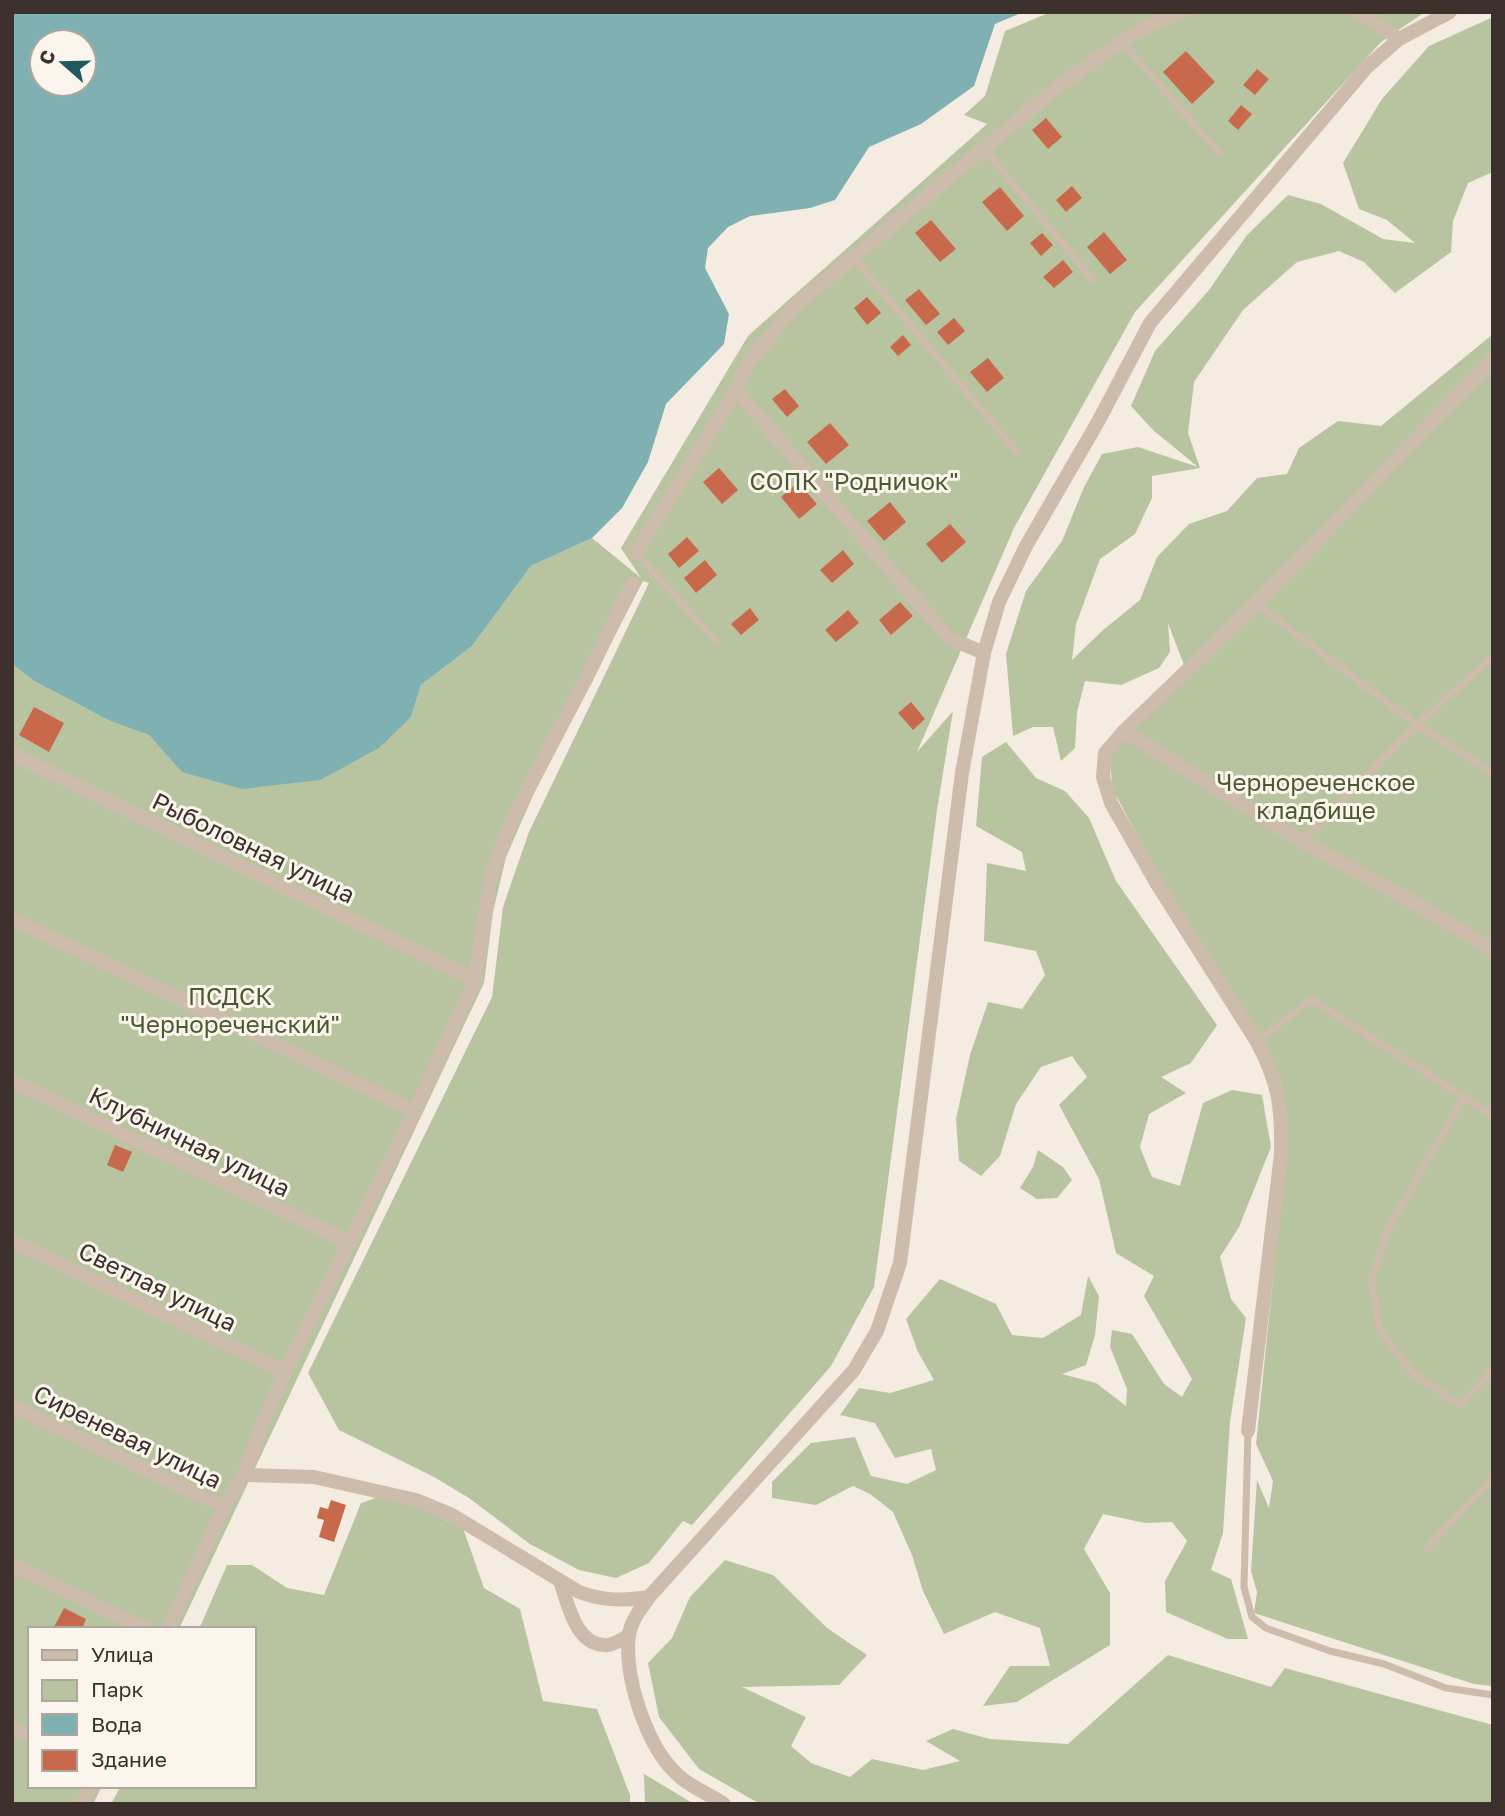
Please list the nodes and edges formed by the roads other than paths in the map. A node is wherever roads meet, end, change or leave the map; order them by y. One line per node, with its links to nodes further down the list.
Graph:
1 (1182, 12): 5 (street)
2 (1359, 12): 4 (street)
3 (1450, 12): 4 (street)
4 (1399, 39): 17 (street)
5 (1121, 41): 6 (street); 7 (lane)
6 (983, 148): 8 (street); 9 (lane)
7 (1220, 155)
8 (854, 258): 11 (street); 12 (lane)
9 (1093, 280)
10 (1493, 359): 15 (street)
11 (736, 390): 13 (street); 17 (street)
12 (1017, 452)
13 (636, 553): 16 (lane)
14 (632, 584): 26 (street)
15 (1255, 604): 19 (lane); 20 (street)
16 (716, 641)
17 (984, 653): 44 (street)
18 (1493, 656): 19 (lane)
19 (1417, 725): 22 (lane); 23 (lane)
20 (1124, 731): 23 (street); 27 (street)
21 (12, 754): 26 (street, Рыболовная улица)
22 (1493, 772)
23 (1301, 841): 25 (street)
24 (12, 919): 30 (street)
25 (1493, 950)
26 (475, 980): 30 (street)
27 (1257, 1042): 29 (lane); 37 (street)
28 (12, 1081): 33 (street, Клубничная улица)
29 (1463, 1099): 31 (lane); 34 (lane)
30 (415, 1111): 33 (street)
31 (1493, 1116)
32 (12, 1241): 35 (street, Светлая улица)
33 (349, 1242): 35 (street)
34 (1493, 1370)
35 (285, 1372): 38 (street)
36 (12, 1406): 40 (street, Сиреневая улица)
37 (1248, 1431): 48 (lane)
38 (244, 1475): 40 (street); 43 (street)
39 (1493, 1478): 41 (lane)
40 (224, 1507): 46 (street)
41 (1427, 1548)
42 (12, 1565): 45 (street)
43 (561, 1581): 44 (street); 47 (street)
44 (649, 1597): 47 (street)
45 (142, 1627)
46 (169, 1627)
47 (629, 1635): 53 (street)
48 (1493, 1695)
49 (12, 1728): 50 (street)
50 (28, 1735)
51 (90, 1788): 52 (street)
52 (83, 1804)
53 (724, 1804)

